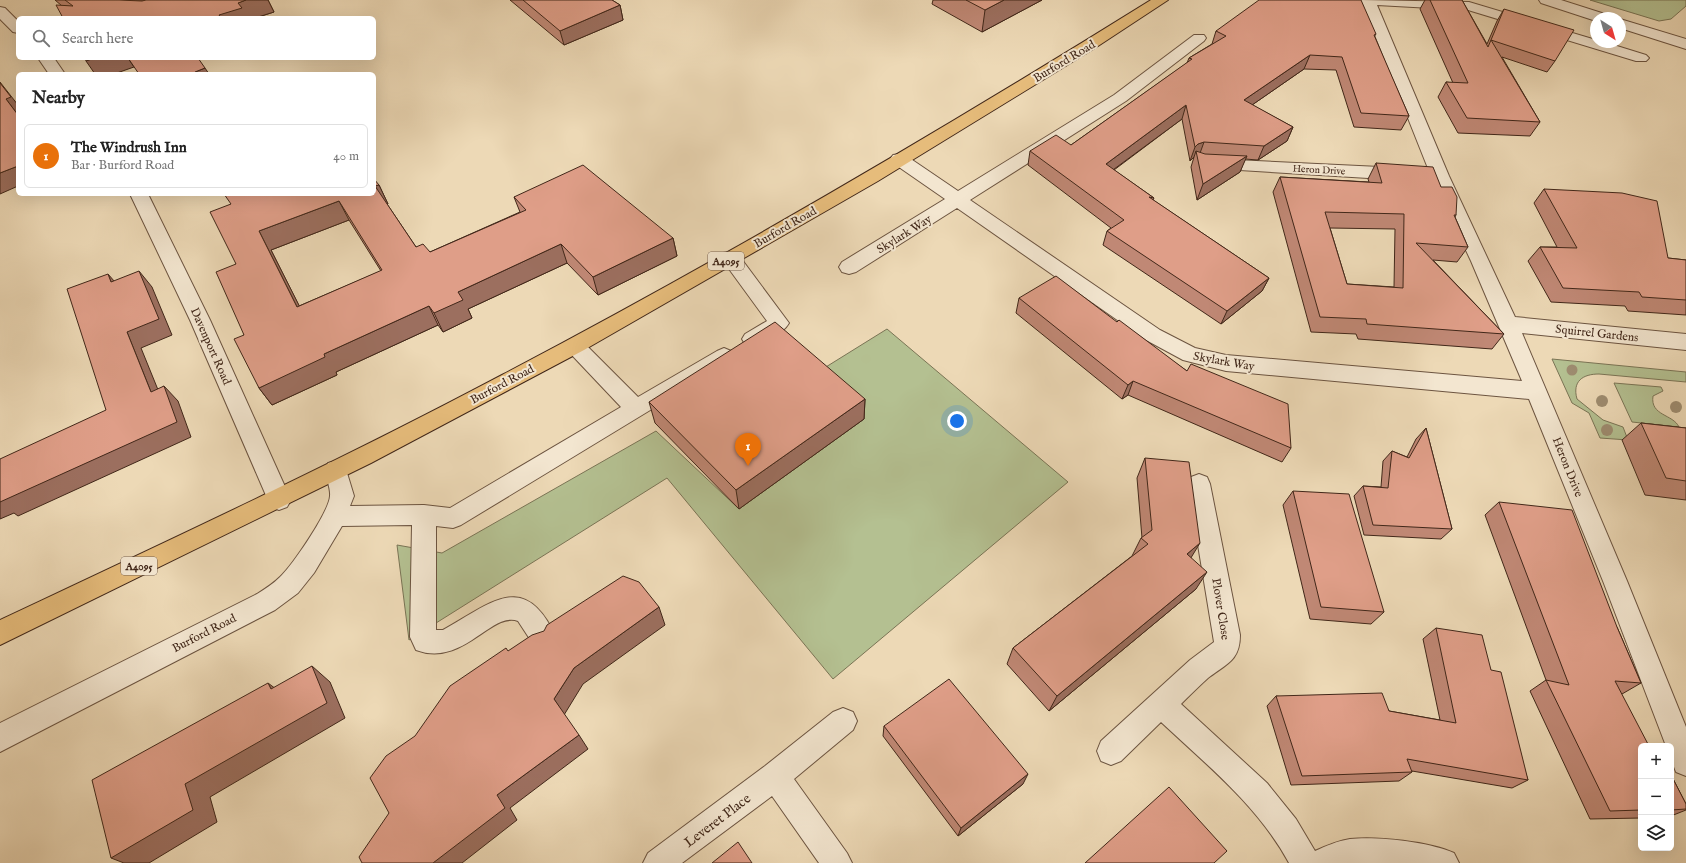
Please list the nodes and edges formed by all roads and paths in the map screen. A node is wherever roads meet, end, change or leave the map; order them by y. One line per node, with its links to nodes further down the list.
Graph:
1 (1161, 0): 13 (main road, Burford Road / A4095)
2 (1368, 0): 10 (street, Heron Drive); 15 (street, Heron Drive)
3 (1546, 0): 5 (street)
4 (0, 11): 7 (street)
5 (1590, 14)
6 (1626, 25): 9 (street)
7 (16, 27)
8 (1199, 38): 17 (street, Skylark Way)
9 (1686, 44)
10 (1641, 58)
11 (47, 60): 12 (street)
12 (56, 72)
13 (899, 160): 17 (street, Skylark Way); 18 (main road, Burford Road / A4095)
14 (1199, 163): 15 (street, Heron Drive)
15 (1427, 175): 20 (street, Heron Drive)
16 (140, 196): 27 (street, Davenport Road)
17 (959, 200): 19 (street, Skylark Way); 23 (street, Skylark Way)
18 (730, 258): 22 (main road, Burford Road / A4095); 24 (street)
19 (849, 267)
20 (1508, 324): 21 (street, Squirrel Gardens); 23 (street, Heron Drive)
21 (1686, 342)
22 (575, 346): 24 (street); 25 (main road, Burford Road / A4095)
23 (1537, 391): 36 (street, Heron Drive)
24 (636, 408): 28 (street)
25 (336, 470): 27 (main road, Burford Road / A4095); 29 (street, Burford Road)
26 (1199, 484): 32 (street, Plover Close)
27 (279, 500): 30 (main road, Burford Road / A4095)
28 (424, 515): 29 (street); 31 (street)
29 (336, 516): 34 (street, Burford Road)
30 (0, 633)
31 (544, 639)
32 (1161, 704): 35 (street, Plover Close); 40 (street)
33 (842, 721): 37 (street, Leveret Place)
34 (0, 738)
35 (1111, 751)
36 (1686, 762)
37 (775, 776): 38 (street, Leveret Place); 39 (street)
38 (658, 863)
39 (837, 863)
40 (1305, 863)
41 (1322, 863): 42 (street)
42 (1444, 863)

